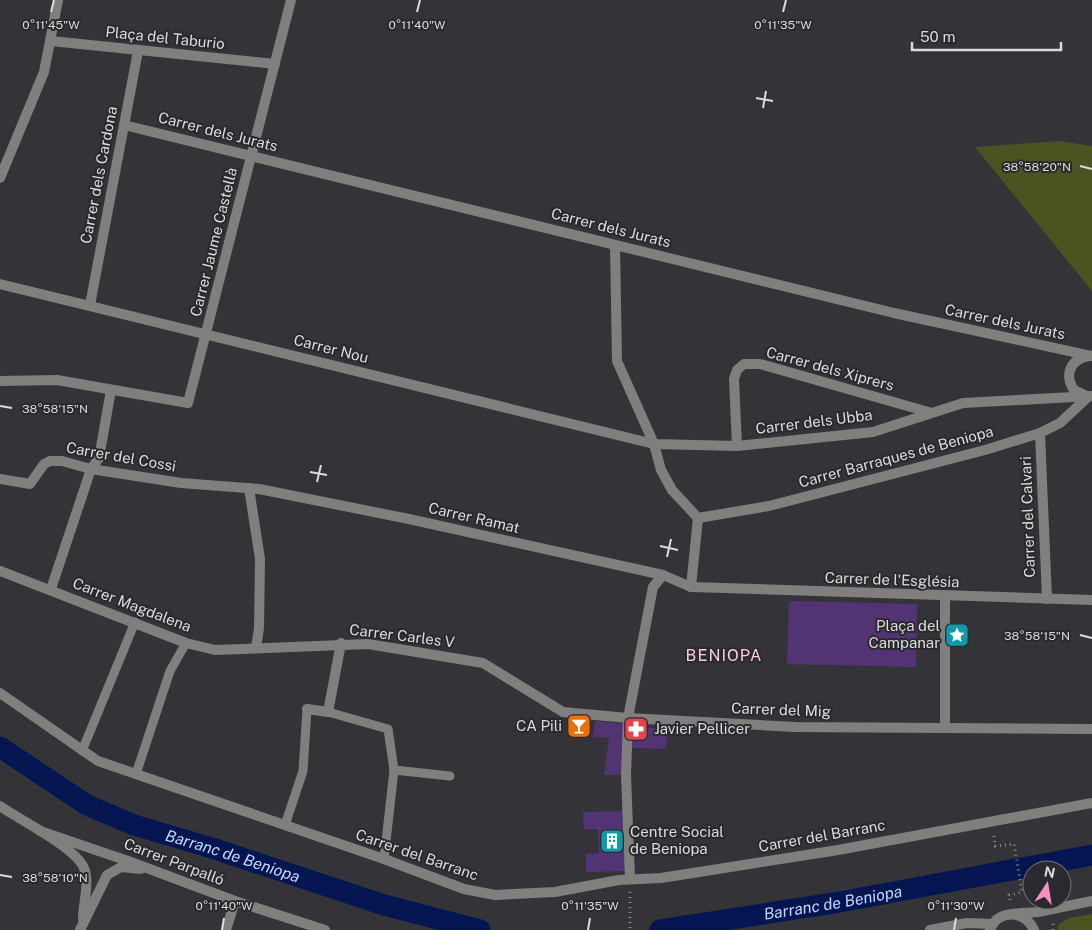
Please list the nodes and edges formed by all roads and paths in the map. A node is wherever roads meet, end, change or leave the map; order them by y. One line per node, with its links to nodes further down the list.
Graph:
1 (58, 0): 3 (street)
2 (291, 0): 5 (street, Carrer Jaume Castellà)
3 (51, 41): 4 (street, Plaça del Taburio); 8 (street)
4 (138, 51): 5 (street, Plaça del Taburio); 6 (street, Carrer dels Cardona)
5 (275, 64): 7 (street, Carrer Jaume Castellà)
6 (124, 125): 7 (street, Carrer dels Jurats); 11 (street, Carrer dels Cardona)
7 (251, 155): 9 (street, Carrer dels Jurats); 12 (street, Carrer Jaume Castellà)
8 (0, 178)
9 (615, 244): 13 (street, Carrer dels Jurats); 19 (street)
10 (0, 284): 11 (street, Carrer Nou)
11 (90, 305): 12 (street, Carrer Nou)
12 (206, 333): 15 (street, Carrer Jaume Castellà); 19 (street, Carrer Nou)
13 (1092, 356): 16 (street)
14 (0, 382): 15 (street)
15 (111, 390): 21 (street)
16 (1091, 396): 17 (street, Carrer dels Ubba); 18 (street, Carrer Barraques de Beniopa)
17 (932, 413): 20 (street, Carrer dels Ubba); 20 (street, Carrer dels Xiprers)
18 (1040, 433): 24 (street, Carrer Barraques de Beniopa); 30 (street, Carrer del Calvari)
19 (654, 444): 20 (street, Carrer dels Ubba); 24 (street)
20 (738, 446)
21 (90, 469): 22 (street, Carrer del Cossi); 23 (street, Carrer del Cossi); 28 (street)
22 (0, 479)
23 (249, 488): 26 (street, Carrer Ramat); 35 (street)
24 (698, 518): 27 (street)
25 (0, 571): 28 (street, Carrer Magdalena)
26 (663, 576): 27 (street, Carrer Ramat); 40 (street)
27 (691, 587): 29 (street, Carrer de l'Església)
28 (51, 590): 32 (street, Carrer Magdalena)
29 (945, 597): 30 (street, Carrer de l'Església); 41 (street)
30 (1047, 599): 31 (street, Carrer de l'Església)
31 (1092, 600)
32 (135, 622): 33 (street, Carrer Magdalena); 43 (lane)
33 (186, 643): 35 (street, Carrer Magdalena); 45 (lane)
34 (341, 643): 35 (street, Carrer Carles V); 36 (street, Carrer Carles V); 39 (street)
35 (256, 648)
36 (483, 663): 40 (street, Carrer del Mig)
37 (0, 693): 43 (street, Carrer del Barranc)
38 (307, 708): 39 (street); 49 (lane)
39 (328, 712): 44 (lane)
40 (628, 718): 41 (street, Carrer del Mig); 54 (street)
41 (945, 727): 42 (street, Carrer del Mig)
42 (1092, 729)
43 (82, 751): 45 (street, Carrer del Barranc)
44 (394, 770): 46 (lane); 52 (lane)
45 (136, 774): 49 (street, Carrer del Barranc)
46 (450, 776)
47 (1092, 803): 54 (street, Carrer del Barranc)
48 (0, 806): 50 (street, Carrer Parpalló)
49 (285, 825): 52 (street, Carrer del Barranc)
50 (40, 831): 53 (street, Carrer Parpalló); 60 (street, Carrer Parpalló)
51 (996, 846): 56 (path)
52 (384, 859): 54 (street, Carrer del Barranc)
53 (147, 869): 57 (street, Carrer Parpalló); 60 (street)
54 (630, 879)
55 (630, 892): 65 (path)
56 (1010, 895)
57 (235, 901): 63 (street); 64 (street, Carrer Parpalló)
58 (1092, 901): 59 (street)
59 (1011, 914): 61 (street); 67 (street)
60 (83, 919): 62 (street)
61 (991, 927): 66 (street)
62 (80, 930)
63 (226, 930)
64 (325, 930)
65 (630, 930)
66 (930, 930)
67 (1034, 930)

